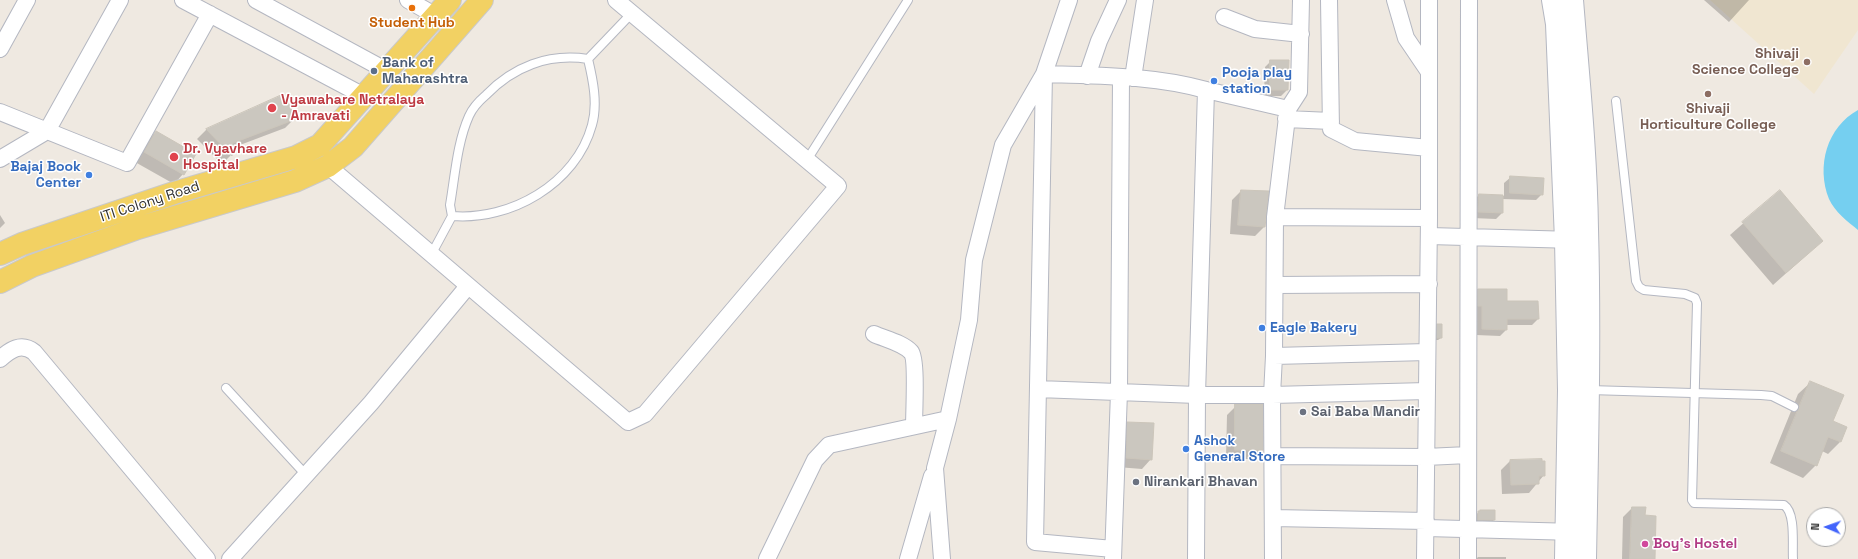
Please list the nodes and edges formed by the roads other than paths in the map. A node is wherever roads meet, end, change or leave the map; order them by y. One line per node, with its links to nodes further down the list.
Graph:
1 (27, 0): 24 (street)
2 (120, 0): 37 (street)
3 (183, 0): 21 (street)
4 (256, 0): 26 (street)
5 (408, 0): 19 (street)
6 (482, 0): 41 (main road)
7 (616, 0): 20 (street)
8 (908, 0): 40 (lane)
9 (1069, 0): 28 (street)
10 (1118, 0): 29 (street)
11 (1145, 0): 30 (street)
12 (1301, 0): 23 (street)
13 (1329, 0): 36 (street)
14 (1395, 0): 27 (street)
15 (1429, 0): 27 (street)
16 (1469, 0): 46 (street)
17 (1553, 0): 47 (street)
18 (1572, 0): 48 (street)
19 (443, 8): 26 (main road, ITI Colony Road)
20 (632, 13): 25 (lane); 40 (street)
21 (210, 14): 32 (street); 37 (street)
22 (1224, 17): 23 (street)
23 (1301, 34): 35 (street)
24 (0, 49)
25 (588, 59): 42 (lane); 42 (lane)
26 (387, 71): 32 (main road, ITI Colony Road)
27 (1429, 72): 38 (street)
28 (1044, 74): 29 (street); 60 (street); 68 (street)
29 (1087, 76): 30 (street)
30 (1127, 78): 31 (street); 63 (street)
31 (1206, 90): 35 (street); 65 (street)
32 (364, 96): 49 (main road, ITI Colony Road)
33 (1616, 101): 64 (lane)
34 (0, 112): 37 (street)
35 (1287, 114): 36 (street); 43 (street)
36 (1331, 121): 38 (street)
37 (47, 130): 39 (street)
38 (1429, 148): 44 (street)
39 (0, 159)
40 (807, 160): 54 (street)
41 (328, 166): 50 (street); 51 (main road)
42 (452, 216): 50 (lane)
43 (1275, 218): 44 (street); 53 (street)
44 (1430, 218): 45 (street)
45 (1429, 236): 46 (street); 52 (street)
46 (1470, 236): 47 (street); 70 (street)
47 (1566, 240): 48 (street); 78 (street)
48 (1588, 240): 62 (street)
49 (0, 254)
50 (431, 255): 54 (street)
51 (0, 282)
52 (1428, 284): 53 (street); 56 (street)
53 (1275, 285): 57 (street)
54 (468, 286): 74 (street)
55 (874, 334): 69 (street)
56 (1427, 352): 57 (street); 61 (street)
57 (1274, 356): 66 (street)
58 (0, 359): 80 (street)
59 (226, 388): 74 (lane)
60 (1038, 389): 63 (street); 79 (street)
61 (1427, 390): 66 (street); 72 (street)
62 (1589, 390): 64 (lane); 78 (street)
63 (1119, 392): 65 (street); 79 (street)
64 (1694, 392): 67 (lane); 91 (lane)
65 (1196, 395): 66 (street); 85 (street)
66 (1272, 395): 71 (street)
67 (1794, 407)
68 (948, 419): 69 (street); 73 (street)
69 (914, 426): 82 (street)
70 (1468, 455): 72 (street); 77 (street)
71 (1273, 456): 72 (street); 75 (street)
72 (1426, 457): 76 (street)
73 (934, 468): 83 (street); 84 (street)
74 (306, 475): 81 (street)
75 (1273, 518): 76 (street); 86 (street)
76 (1426, 524): 77 (street); 87 (street)
77 (1468, 528): 78 (street); 88 (street)
78 (1576, 532): 89 (street); 90 (street)
79 (1113, 554)
80 (207, 559)
81 (230, 559)
82 (767, 559)
83 (908, 559)
84 (942, 559)
85 (1196, 559)
86 (1273, 559)
87 (1425, 559)
88 (1468, 559)
89 (1566, 559)
90 (1585, 559)
91 (1793, 559)

